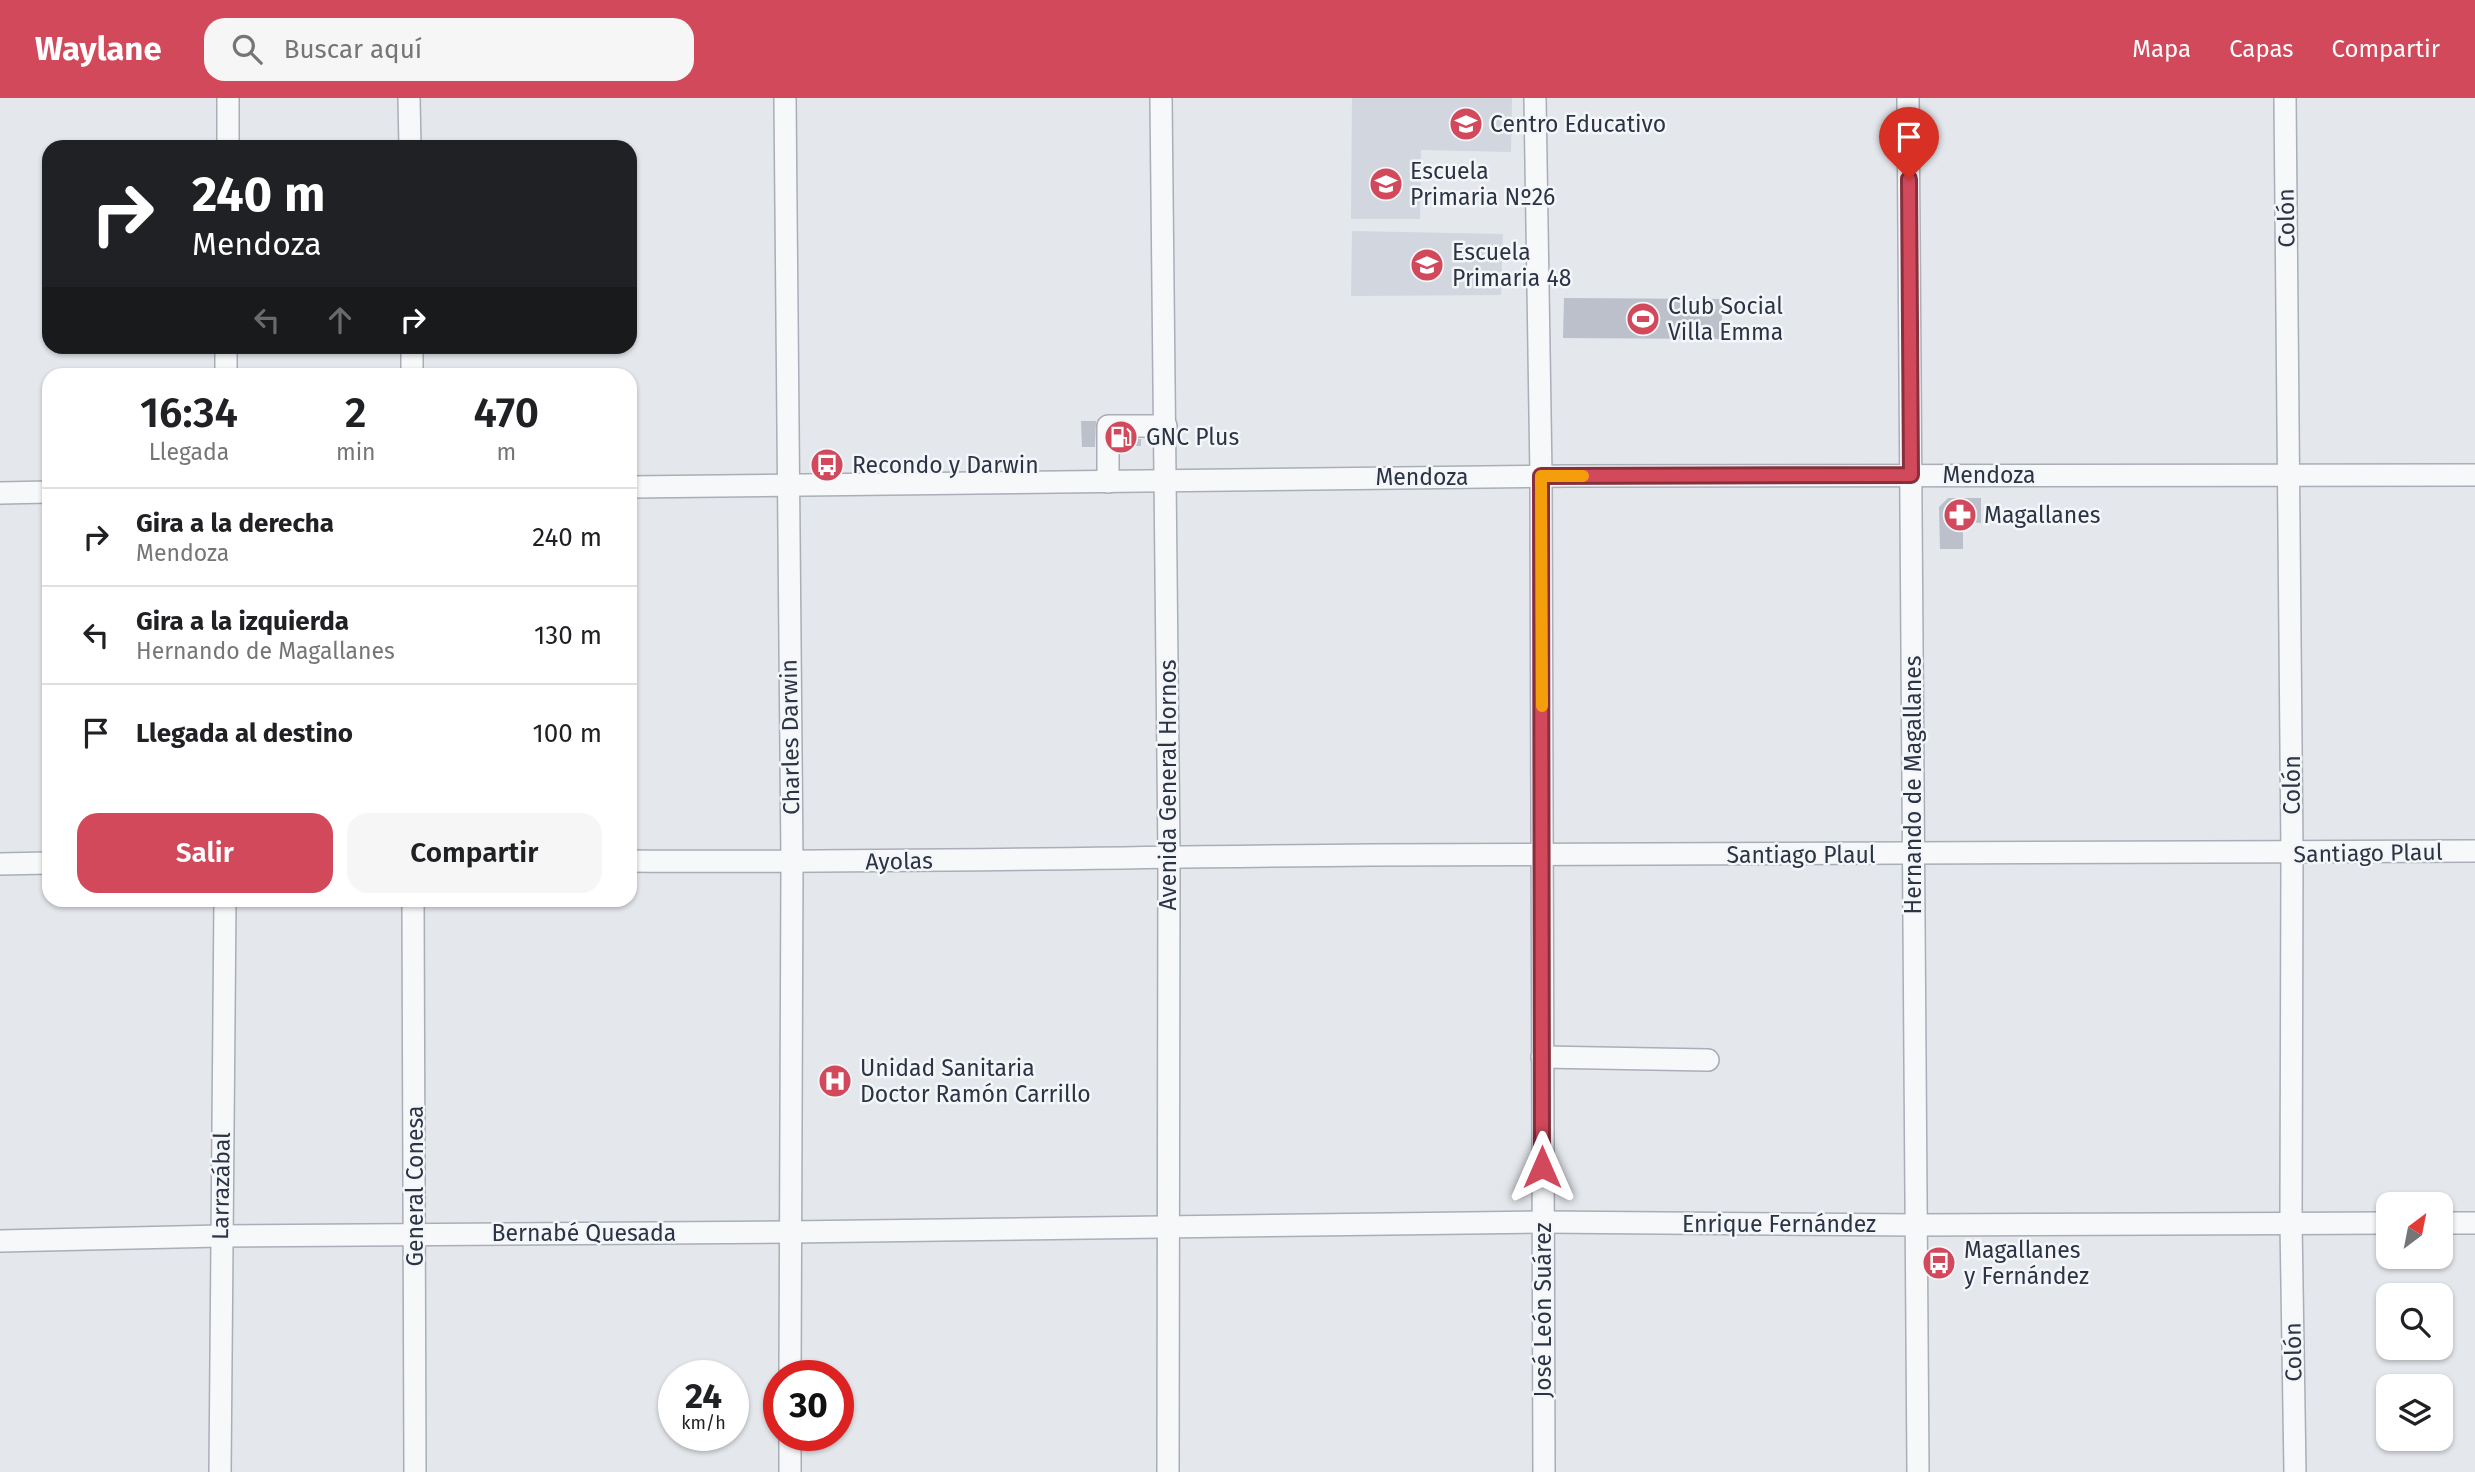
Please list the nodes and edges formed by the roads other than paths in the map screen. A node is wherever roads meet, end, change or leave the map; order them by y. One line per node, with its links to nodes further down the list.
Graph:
1 (228, 98): 8 (street)
2 (409, 98): 9 (street)
3 (785, 98): 17 (street, Charles Darwin)
4 (1161, 98): 10 (street, Avenida General Hornos)
5 (1535, 98): 13 (street, José León Suárez)
6 (1908, 98): 11 (street, Hernando de Magallanes)
7 (2285, 98): 14 (street, Colón)
8 (228, 140)
9 (410, 140)
10 (1166, 426): 15 (street, Avenida General Hornos); 16 (street)
11 (1911, 475): 13 (street, Mendoza); 14 (street, Mendoza); 24 (street, Hernando de Magallanes)
12 (2475, 475): 14 (street, Mendoza)
13 (1541, 476): 15 (street, Mendoza); 23 (street, José León Suárez)
14 (2290, 476): 22 (street, Colón)
15 (1166, 481): 16 (street, Mendoza); 25 (street, Avenida General Hornos)
16 (1108, 482): 17 (street, Mendoza)
17 (787, 486): 18 (street, Mendoza); 27 (street, Charles Darwin)
18 (637, 487)
19 (0, 492): 20 (street)
20 (42, 492)
21 (2475, 852): 22 (street, Santiago Plaul)
22 (2292, 853): 24 (street, Santiago Plaul); 35 (street, Colón)
23 (1542, 855): 24 (street, Santiago Plaul); 25 (street, Santiago Plaul); 32 (street, José León Suárez)
24 (1914, 855): 39 (street, Hernando de Magallanes)
25 (1169, 856): 27 (street, Ayolas); 40 (street, Avenida General Hornos)
26 (637, 861): 27 (street, Ayolas)
27 (792, 862): 41 (street, Charles Darwin)
28 (42, 863): 29 (street)
29 (0, 864)
30 (225, 907): 43 (street, Larrazábal)
31 (413, 907): 42 (street, General Conesa)
32 (1542, 1057): 33 (street); 34 (street, José León Suárez)
33 (1708, 1060)
34 (1542, 1222): 39 (street, Enrique Fernández); 40 (street, Enrique Fernández); 51 (street, José León Suárez)
35 (2291, 1223): 36 (street, Enrique Fernández); 39 (street, Enrique Fernández); 53 (street, Colón)
36 (2376, 1223)
37 (2454, 1223): 38 (street)
38 (2475, 1223)
39 (1917, 1225): 52 (street, Hernando de Magallanes)
40 (1169, 1226): 41 (street, Bernabé Quesada); 50 (street, Avenida General Hornos)
41 (790, 1232): 42 (street, Bernabé Quesada); 45 (street, Charles Darwin)
42 (415, 1234): 43 (street, Bernabé Quesada); 48 (street, General Conesa)
43 (220, 1236): 44 (street, Bernabé Quesada); 47 (street, Larrazábal)
44 (0, 1241)
45 (790, 1360)
46 (790, 1451): 49 (street)
47 (219, 1472)
48 (415, 1472)
49 (790, 1472)
50 (1168, 1472)
51 (1544, 1472)
52 (1918, 1472)
53 (2295, 1472)

